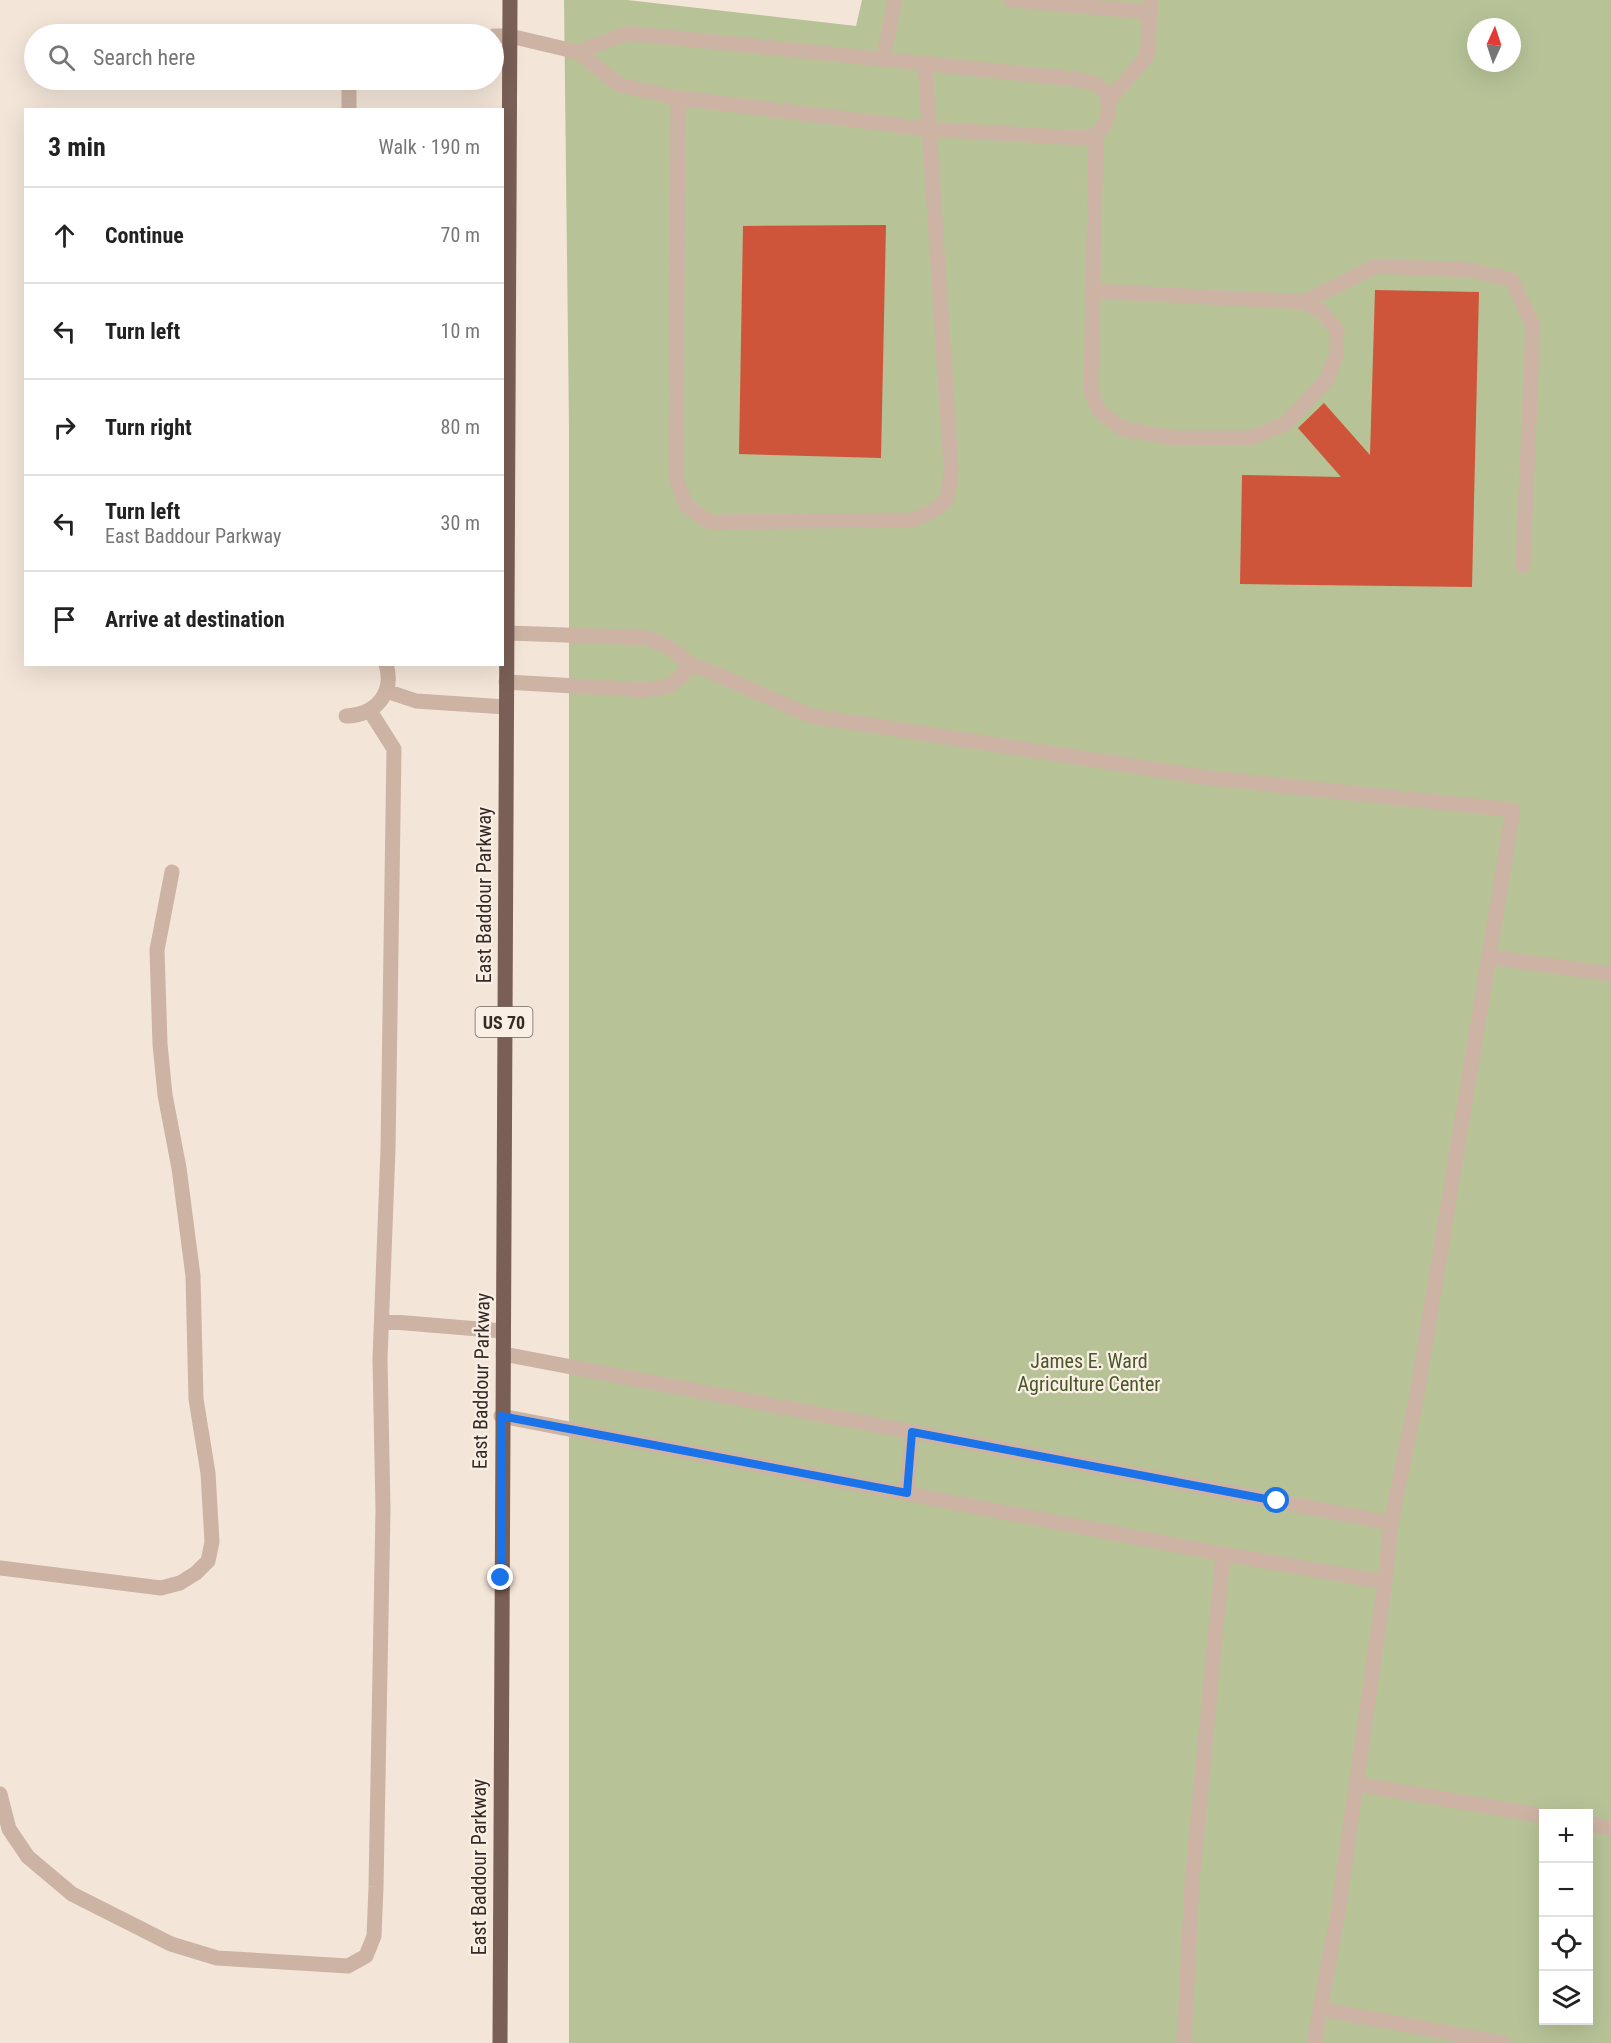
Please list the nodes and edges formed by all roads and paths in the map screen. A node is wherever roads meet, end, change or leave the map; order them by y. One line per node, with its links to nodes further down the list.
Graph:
1 (510, 0): 6 (main road, East Baddour Parkway / US 70)
2 (896, 0): 8 (lane)
3 (1011, 0): 4 (lane)
4 (1151, 6): 12 (lane)
5 (504, 36): 6 (lane)
6 (510, 36): 7 (lane); 19 (main road, East Baddour Parkway / US 70)
7 (578, 52): 8 (lane); 11 (lane)
8 (884, 59): 9 (lane)
9 (925, 64): 12 (lane); 14 (lane)
10 (349, 90): 13 (lane)
11 (678, 98): 14 (lane); 14 (lane)
12 (1109, 100): 15 (lane)
13 (349, 108)
14 (928, 129): 15 (lane)
15 (1096, 134): 16 (lane)
16 (1093, 291): 17 (lane); 17 (lane)
17 (1304, 302): 18 (lane)
18 (1523, 566)
19 (506, 633): 20 (lane); 22 (main road, East Baddour Parkway / US 70)
20 (692, 665): 22 (lane); 28 (lane)
21 (386, 666): 23 (lane)
22 (506, 682): 24 (main road, East Baddour Parkway / US 70)
23 (386, 692): 24 (lane); 25 (lane)
24 (506, 707): 31 (main road, East Baddour Parkway / US 70)
25 (370, 711): 26 (lane); 30 (lane)
26 (346, 716)
27 (172, 872): 38 (lane)
28 (1489, 957): 29 (lane); 36 (lane)
29 (1611, 974)
30 (382, 1321): 31 (lane); 41 (lane)
31 (503, 1330): 32 (main road, East Baddour Parkway / US 70)
32 (503, 1354): 33 (main road, East Baddour Parkway / US 70); 34 (lane)
33 (501, 1416): 35 (lane); 46 (main road, East Baddour Parkway / US 70)
34 (912, 1432): 35 (lane); 36 (lane)
35 (907, 1493): 37 (lane)
36 (1391, 1523): 39 (lane)
37 (1223, 1554): 39 (lane); 47 (lane)
38 (0, 1568)
39 (1385, 1582): 40 (lane)
40 (1356, 1784): 42 (lane); 45 (lane)
41 (0, 1794)
42 (1539, 1815)
43 (1593, 1825): 44 (lane)
44 (1611, 1828)
45 (1320, 2009): 48 (lane); 49 (lane)
46 (500, 2043)
47 (1184, 2043)
48 (1314, 2043)
49 (1503, 2043)

